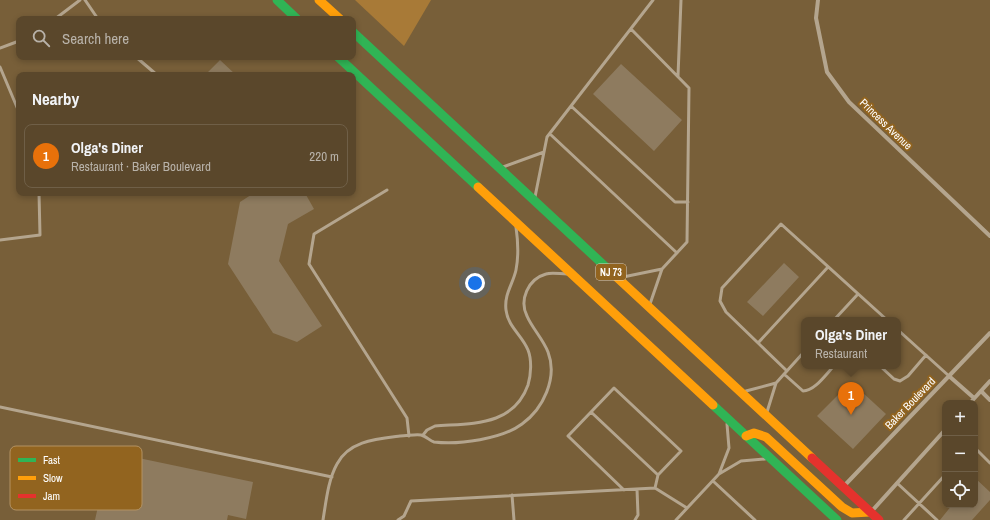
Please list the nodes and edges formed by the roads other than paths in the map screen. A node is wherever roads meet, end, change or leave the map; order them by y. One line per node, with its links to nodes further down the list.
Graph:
1 (80, 0): 8 (lane)
2 (85, 0): 9 (lane)
3 (277, 0): 10 (highway)
4 (319, 0): 11 (highway)
5 (653, 0): 12 (lane)
6 (681, 0): 22 (lane)
7 (818, 0): 33 (street, Princess Avenue)
8 (59, 16)
9 (96, 16)
10 (294, 16)
11 (337, 16)
12 (631, 29): 22 (lane); 24 (lane)
13 (356, 35): 27 (highway, NJ 73)
14 (16, 42): 15 (lane)
15 (0, 48)
16 (140, 60): 19 (lane)
17 (341, 60): 20 (highway, NJ 73)
18 (0, 67): 23 (lane)
19 (154, 72)
20 (354, 72)
21 (356, 74): 32 (highway, NJ 73)
22 (678, 77): 31 (lane)
23 (16, 105)
24 (571, 106): 25 (lane); 31 (lane)
25 (550, 134): 26 (lane); 35 (lane)
26 (544, 152): 27 (lane); 30 (lane)
27 (500, 168): 30 (highway, NJ 73)
28 (386, 190): 66 (lane)
29 (39, 196): 34 (lane)
30 (534, 200): 39 (highway, NJ 73)
31 (688, 202): 35 (lane)
32 (515, 221): 38 (highway, NJ 73); 65 (lane)
33 (990, 236)
34 (0, 240)
35 (677, 253): 37 (lane)
36 (828, 267): 40 (lane); 46 (lane); 46 (lane)
37 (662, 269): 39 (lane); 41 (lane)
38 (571, 274): 63 (highway, NJ 73); 65 (lane)
39 (618, 278): 41 (highway, NJ 73)
40 (858, 294): 42 (lane); 43 (lane)
41 (649, 307): 57 (highway, NJ 73)
42 (883, 316)
43 (837, 317)
44 (901, 333): 48 (lane)
45 (990, 333): 53 (street, Baker Boulevard)
46 (758, 343): 51 (lane)
47 (801, 355): 51 (lane)
48 (926, 355): 50 (lane); 53 (lane)
49 (831, 369): 52 (lane)
50 (883, 369)
51 (787, 371): 52 (lane)
52 (784, 374): 55 (lane)
53 (949, 376): 58 (street); 77 (street, Baker Boulevard)
54 (990, 381): 56 (street)
55 (776, 383): 57 (lane); 62 (lane)
56 (981, 391): 58 (street); 59 (street)
57 (740, 392): 62 (highway, NJ 73)
58 (974, 398)
59 (990, 400)
60 (0, 407): 73 (lane)
61 (591, 412): 72 (lane); 72 (lane); 80 (lane)
62 (765, 416): 77 (highway, NJ 73)
63 (727, 418): 67 (highway, NJ 73); 71 (lane)
64 (942, 433): 76 (street)
65 (422, 435): 66 (lane)
66 (409, 436): 73 (lane)
67 (746, 436): 69 (highway, NJ 73); 84 (highway)
68 (978, 451): 70 (lane)
69 (770, 459): 71 (lane); 91 (highway, NJ 73)
70 (990, 463)
71 (719, 474): 75 (lane)
72 (658, 475): 78 (lane)
73 (332, 477): 85 (lane)
74 (942, 478): 82 (lane)
75 (713, 481): 83 (lane); 90 (lane)
76 (897, 483): 82 (lane); 84 (street)
77 (843, 487): 84 (highway, NJ 73)
78 (655, 488): 79 (lane); 83 (lane)
79 (637, 489): 80 (lane); 88 (lane)
80 (624, 490): 81 (lane)
81 (512, 496): 86 (lane); 87 (lane)
82 (919, 503): 93 (lane); 94 (lane)
83 (687, 508): 89 (lane)
84 (870, 512): 92 (highway, NJ 73)
85 (323, 520)
86 (398, 520)
87 (514, 520)
88 (635, 520)
89 (676, 520)
90 (755, 520)
91 (837, 520)
92 (879, 520)
93 (904, 520)
94 (937, 520)

